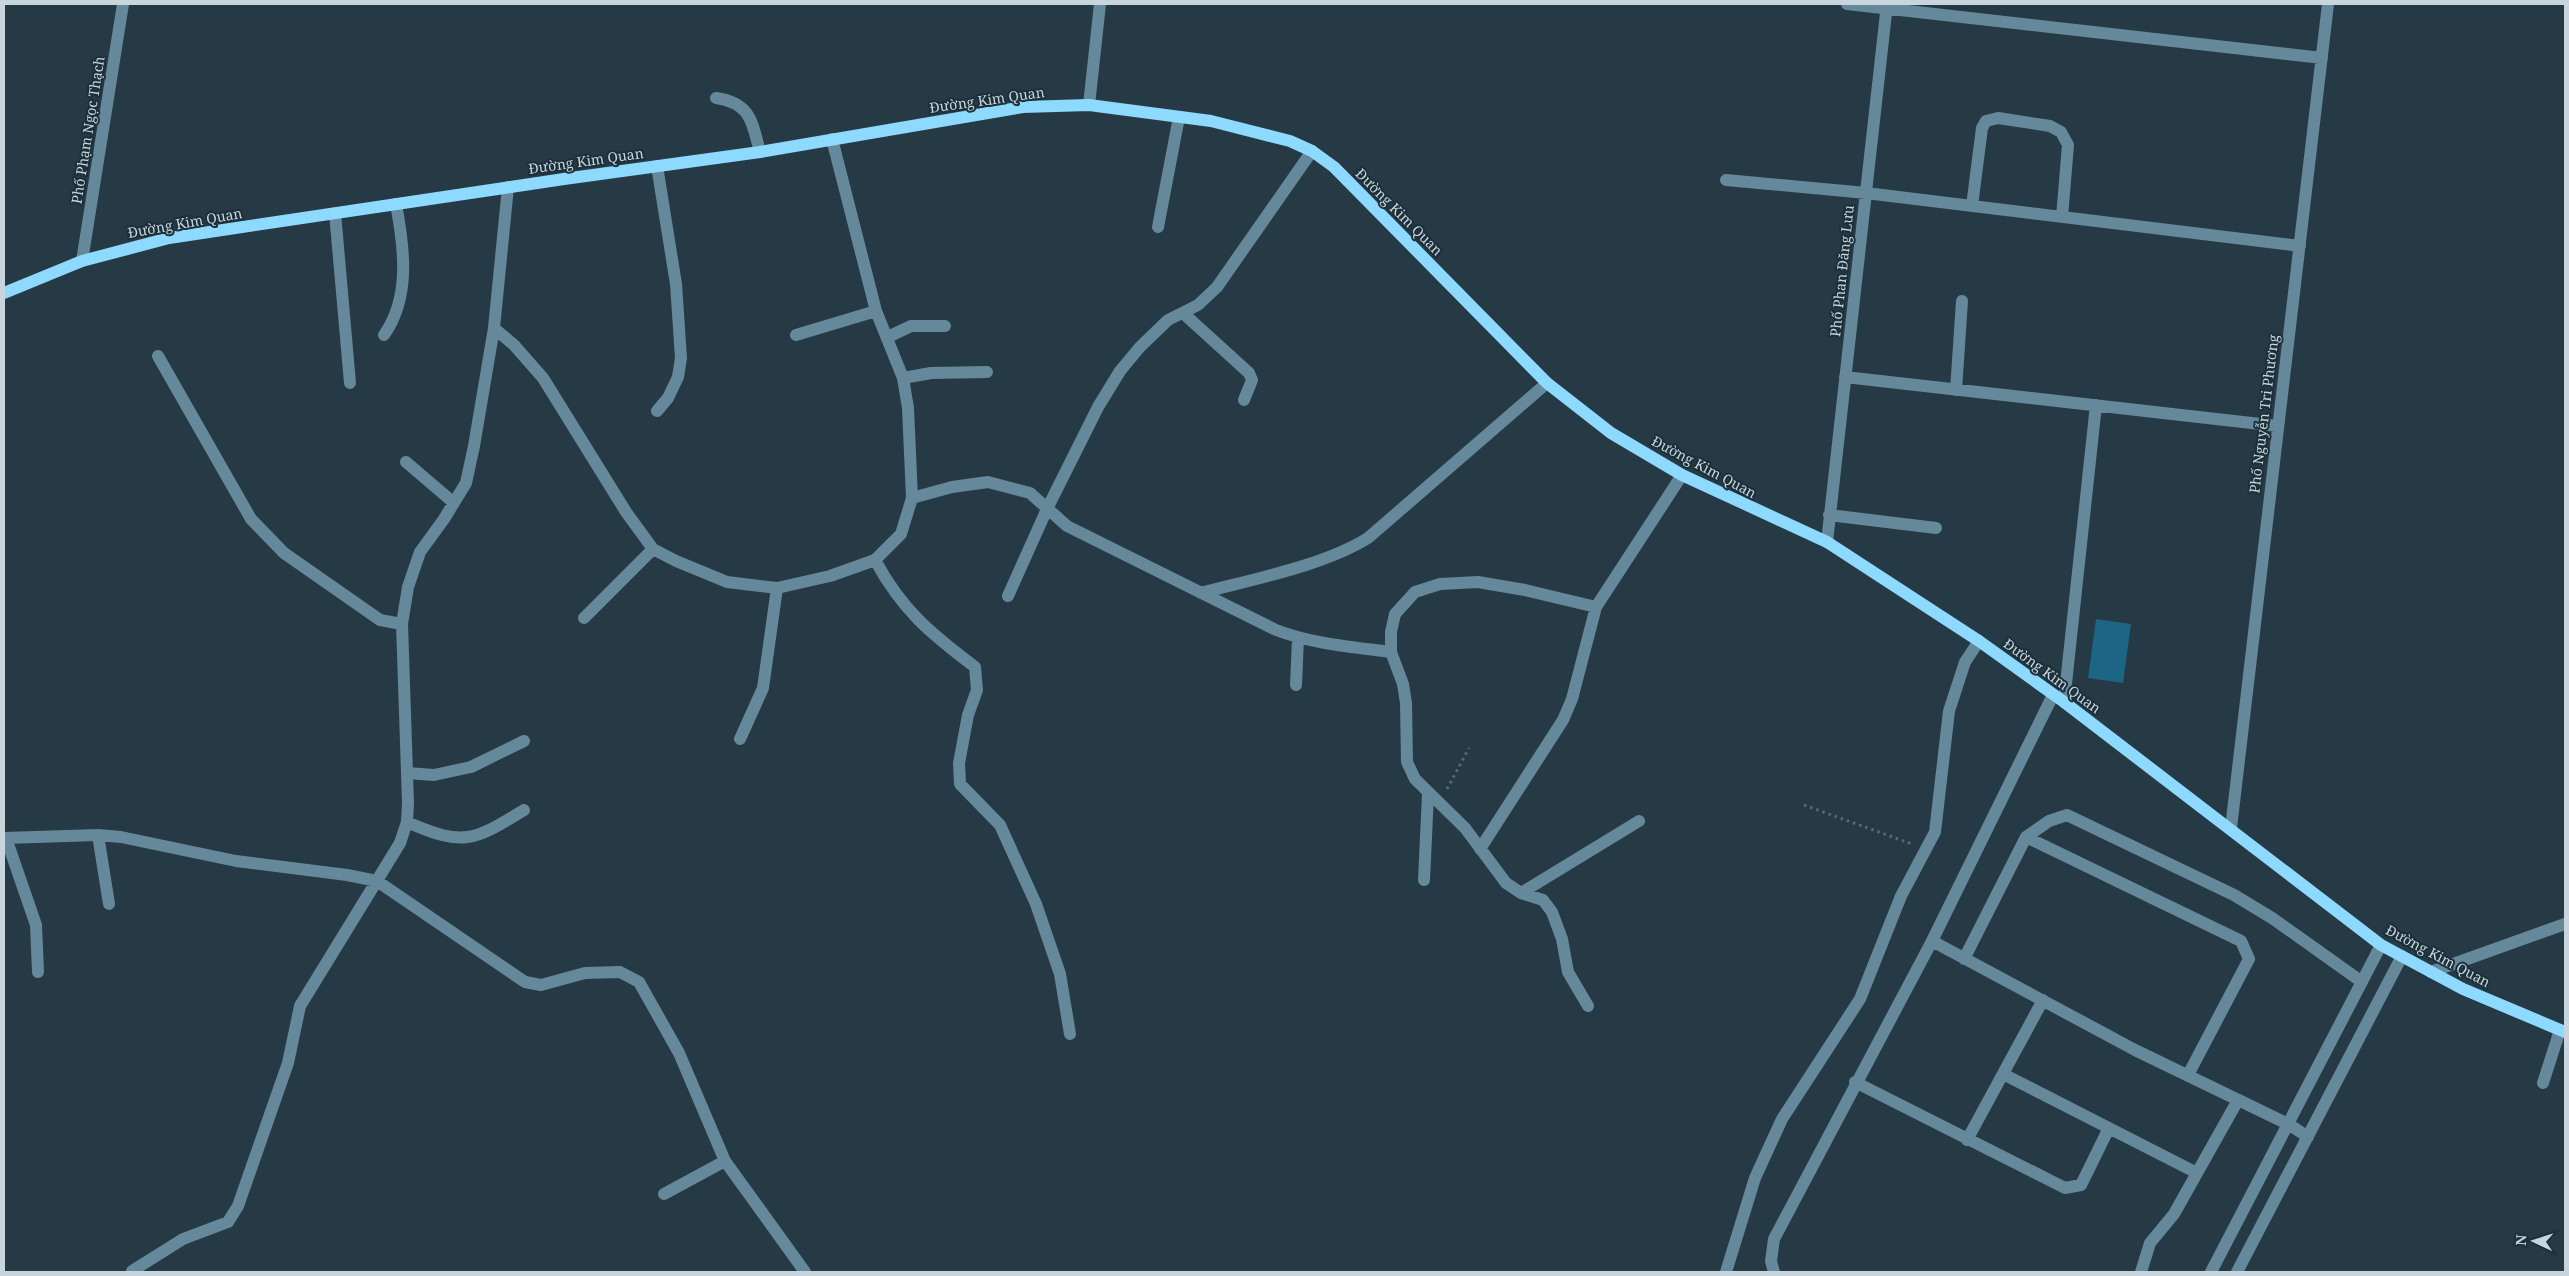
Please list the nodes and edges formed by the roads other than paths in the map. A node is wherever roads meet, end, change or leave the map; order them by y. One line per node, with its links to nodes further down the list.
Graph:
1 (123, 4): 23 (street, Phố Phạm Ngọc Thạch)
2 (1100, 4): 8 (street)
3 (1847, 4): 5 (street)
4 (2328, 4): 6 (street, Phố Nguyễn Tri Phương)
5 (1886, 6): 6 (street); 16 (street, Phố Phan Đăng Lưu)
6 (2322, 58): 22 (street, Phố Nguyễn Tri Phương)
7 (716, 98): 12 (street)
8 (1089, 105): 9 (main road, Đường Kim Quan); 10 (main road, Đường Kim Quan)
9 (1179, 117): 11 (main road, Đường Kim Quan); 21 (street)
10 (832, 140): 12 (main road, Đường Kim Quan); 26 (street)
11 (1312, 151): 27 (street); 38 (main road, Đường Kim Quan)
12 (760, 152): 13 (main road, Đường Kim Quan)
13 (658, 166): 15 (main road, Đường Kim Quan); 42 (street)
14 (1726, 180): 16 (street)
15 (508, 187): 17 (main road, Đường Kim Quan); 29 (street)
16 (1866, 193): 18 (street); 35 (street, Phố Phan Đăng Lưu)
17 (396, 204): 19 (main road, Đường Kim Quan); 30 (street)
18 (1972, 206): 20 (street); 20 (street)
19 (335, 213): 23 (main road, Đường Kim Quan); 37 (street)
20 (2062, 217): 22 (street)
21 (1158, 227)
22 (2300, 246): 43 (street, Phố Nguyễn Tri Phương)
23 (82, 261): 24 (main road, Đường Kim Quan)
24 (4, 293)
25 (1962, 301): 39 (street)
26 (876, 312): 31 (street); 32 (street)
27 (1183, 313): 40 (street); 48 (street)
28 (945, 326): 32 (street)
29 (494, 328): 47 (street); 52 (street)
30 (384, 335)
31 (796, 335)
32 (888, 337): 36 (street)
33 (158, 356): 59 (street)
34 (987, 372): 36 (street)
35 (1845, 377): 39 (street); 49 (street, Phố Phan Đăng Lưu)
36 (903, 378): 46 (street)
37 (350, 383)
38 (1547, 383): 45 (main road, Đường Kim Quan); 55 (street)
39 (1956, 390): 41 (street)
40 (1244, 400)
41 (2096, 405): 43 (street); 64 (street)
42 (657, 411)
43 (2278, 426): 72 (street, Phố Nguyễn Tri Phương)
44 (406, 462): 47 (street)
45 (1682, 475): 51 (main road, Đường Kim Quan); 57 (street)
46 (912, 498): 48 (street); 53 (street)
47 (454, 503): 59 (street)
48 (1047, 509): 55 (street); 56 (street)
49 (1830, 515): 50 (street); 51 (street, Phố Phan Đăng Lưu)
50 (1936, 528)
51 (1826, 542): 61 (main road, Đường Kim Quan)
52 (653, 549): 54 (street); 58 (street)
53 (875, 560): 54 (street); 92 (street)
54 (777, 588): 65 (street)
55 (1201, 592): 60 (street)
56 (1008, 596)
57 (1596, 607): 62 (street); 76 (street)
58 (584, 618)
59 (402, 624): 67 (street)
60 (1298, 638): 62 (street); 63 (street)
61 (1980, 641): 64 (main road, Đường Kim Quan); 107 (street)
62 (1391, 652): 68 (street)
63 (1296, 685)
64 (2059, 698): 72 (main road, Đường Kim Quan); 82 (street)
65 (740, 739)
66 (524, 740): 67 (street)
67 (407, 773): 71 (street)
68 (1428, 794): 76 (street); 77 (street)
69 (524, 810): 71 (street)
70 (1639, 821): 79 (street)
71 (407, 822): 78 (street)
72 (2230, 828): 83 (main road, Đường Kim Quan)
73 (98, 834): 75 (street); 78 (street); 80 (street)
74 (2026, 837): 85 (street); 88 (street); 94 (street)
75 (5, 838): 86 (street)
76 (1480, 849): 79 (street)
77 (1424, 880)
78 (377, 881): 102 (street); 105 (street)
79 (1521, 893): 90 (street)
80 (109, 904)
81 (2565, 924): 87 (street)
82 (1932, 941): 85 (street); 95 (street)
83 (2381, 945): 84 (main road, Đường Kim Quan); 88 (street)
84 (2402, 956): 87 (main road, Đường Kim Quan); 100 (street)
85 (1964, 960): 89 (street)
86 (38, 972)
87 (2431, 972): 91 (main road, Đường Kim Quan)
88 (2362, 982): 98 (street)
89 (2043, 1000): 93 (street); 94 (street)
90 (1588, 1006)
91 (2562, 1031): 96 (street)
92 (1070, 1034)
93 (2003, 1074): 99 (street); 101 (street)
94 (2188, 1076): 97 (street)
95 (1855, 1082): 101 (street); 108 (street)
96 (2543, 1083)
97 (2238, 1100): 98 (street); 103 (street)
98 (2290, 1125): 100 (street); 110 (street)
99 (2109, 1128): 101 (street); 103 (street)
100 (2308, 1137): 111 (street)
101 (1967, 1140)
102 (725, 1161): 104 (street); 106 (street)
103 (2197, 1173): 109 (street)
104 (664, 1194)
105 (132, 1271)
106 (805, 1272)
107 (1726, 1272)
108 (1774, 1272)
109 (2141, 1272)
110 (2211, 1272)
111 (2237, 1272)

